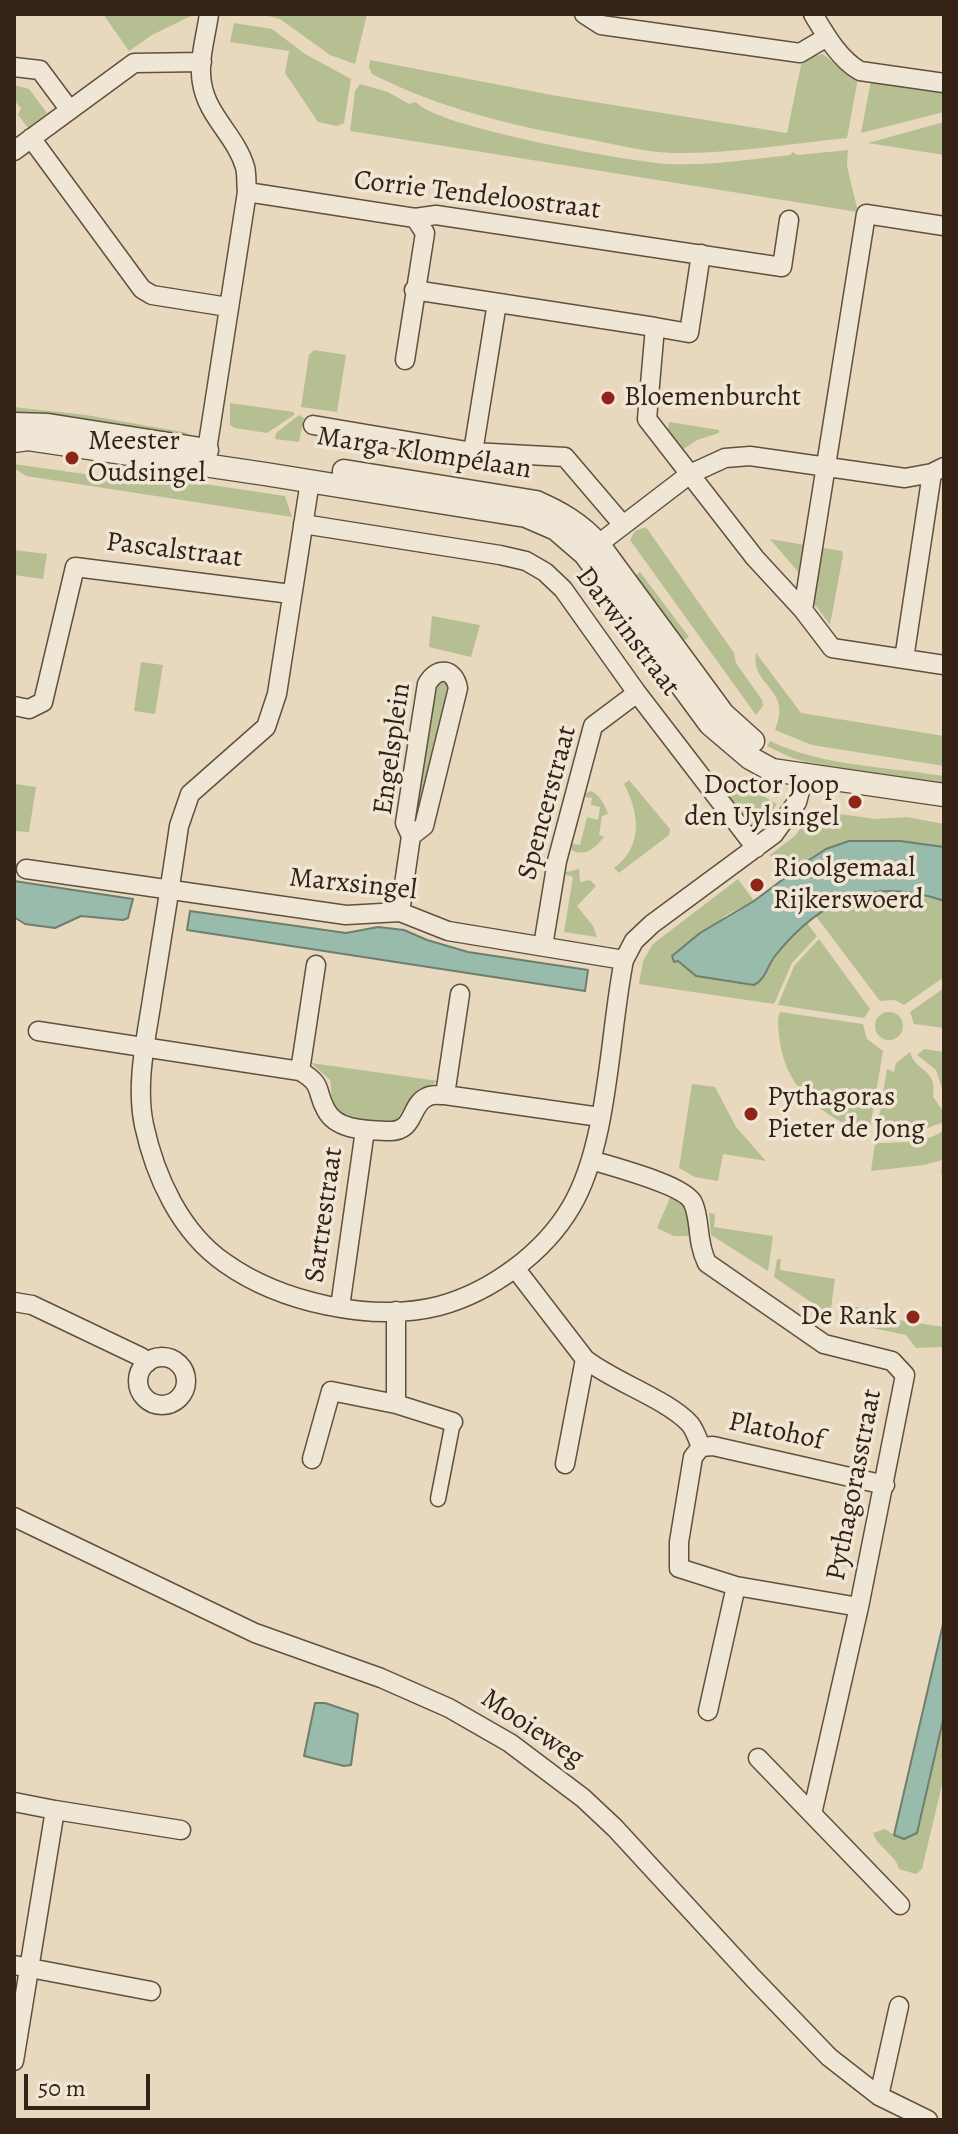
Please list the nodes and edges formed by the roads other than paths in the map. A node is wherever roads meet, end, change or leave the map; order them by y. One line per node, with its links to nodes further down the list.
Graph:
1 (209, 14): 5 (street)
2 (584, 14): 4 (street)
3 (813, 14): 4 (street)
4 (827, 37): 7 (street)
5 (202, 62): 8 (street); 11 (street)
6 (14, 67): 8 (street)
7 (944, 83)
8 (69, 109): 9 (street)
9 (31, 138): 10 (street); 18 (street)
10 (14, 151)
11 (247, 192): 12 (street, Corrie Tendeloostraat); 18 (street)
12 (415, 218): 15 (street, Corrie Tendeloostraat); 16 (street)
13 (789, 220): 15 (street, Corrie Tendeloostraat)
14 (944, 226): 26 (street)
15 (701, 254): 19 (street)
16 (414, 290): 17 (street); 20 (street)
17 (497, 303): 19 (street); 24 (street)
18 (228, 307): 25 (street)
19 (655, 327): 29 (street)
20 (405, 360)
21 (14, 424): 25 (street, Marga Klompélaan)
22 (313, 425): 24 (street)
23 (14, 441): 25 (street, Marga Klompélaan)
24 (473, 452): 31 (street)
25 (206, 458): 28 (street, Marga Klompélaan)
26 (825, 467): 27 (street); 29 (street); 34 (street)
27 (938, 470): 35 (street)
28 (311, 474): 30 (street); 32 (street, Marga Klompélaan)
29 (690, 474): 31 (street); 34 (street)
30 (303, 524): 33 (street); 37 (street, Darwinstraat)
31 (623, 525): 32 (street)
32 (592, 549): 39 (street, Marga Klompélaan)
33 (291, 594): 38 (street, Pascalstraat); 44 (street)
34 (803, 610): 35 (street)
35 (904, 659): 36 (street)
36 (944, 665)
37 (637, 693): 42 (street, Darwinstraat); 46 (street, Spencerstraat)
38 (14, 706)
39 (805, 773): 40 (street, Marga Klompélaan); 42 (street)
40 (944, 795)
41 (411, 836): 41 (street, Engelsplein); 45 (street, Engelsplein)
42 (756, 848): 47 (street)
43 (26, 869): 44 (street, Marxsingel)
44 (170, 889): 45 (street, Marxsingel); 51 (street)
45 (400, 912): 46 (street, Marxsingel)
46 (543, 946): 47 (street, Marxsingel)
47 (624, 960): 54 (street)
48 (316, 965): 52 (street)
49 (460, 994): 53 (street)
50 (38, 1031): 51 (street)
51 (145, 1048): 52 (street); 59 (street)
52 (300, 1071): 55 (street)
53 (445, 1095): 54 (street); 55 (street)
54 (600, 1117): 56 (street)
55 (365, 1130): 59 (street, Sartrestraat)
56 (591, 1160): 57 (street); 68 (street, Pythagorasstraat)
57 (515, 1268): 60 (street); 61 (street)
58 (14, 1302): 62 (street)
59 (340, 1307): 60 (street)
60 (396, 1311): 63 (street)
61 (585, 1359): 65 (street); 67 (street)
62 (147, 1363)
63 (396, 1404): 64 (street); 66 (street)
64 (453, 1422): 69 (street)
65 (701, 1447): 68 (street, Platohof); 71 (street)
66 (312, 1459)
67 (565, 1464)
68 (885, 1485): 72 (street, Pythagorasstraat)
69 (438, 1499)
70 (14, 1517): 84 (street, Mooieweg)
71 (736, 1586): 72 (street); 73 (street)
72 (859, 1607): 77 (street, Pythagorasstraat)
73 (708, 1711)
74 (758, 1758): 77 (street)
75 (14, 1802): 76 (street)
76 (55, 1810): 78 (street); 80 (street)
77 (812, 1814): 79 (street)
78 (181, 1830)
79 (900, 1905)
80 (22, 1966): 81 (street); 83 (street)
81 (151, 1991)
82 (899, 2006): 84 (street)
83 (14, 2061)
84 (879, 2096): 85 (street, Mooieweg)
85 (928, 2120)

